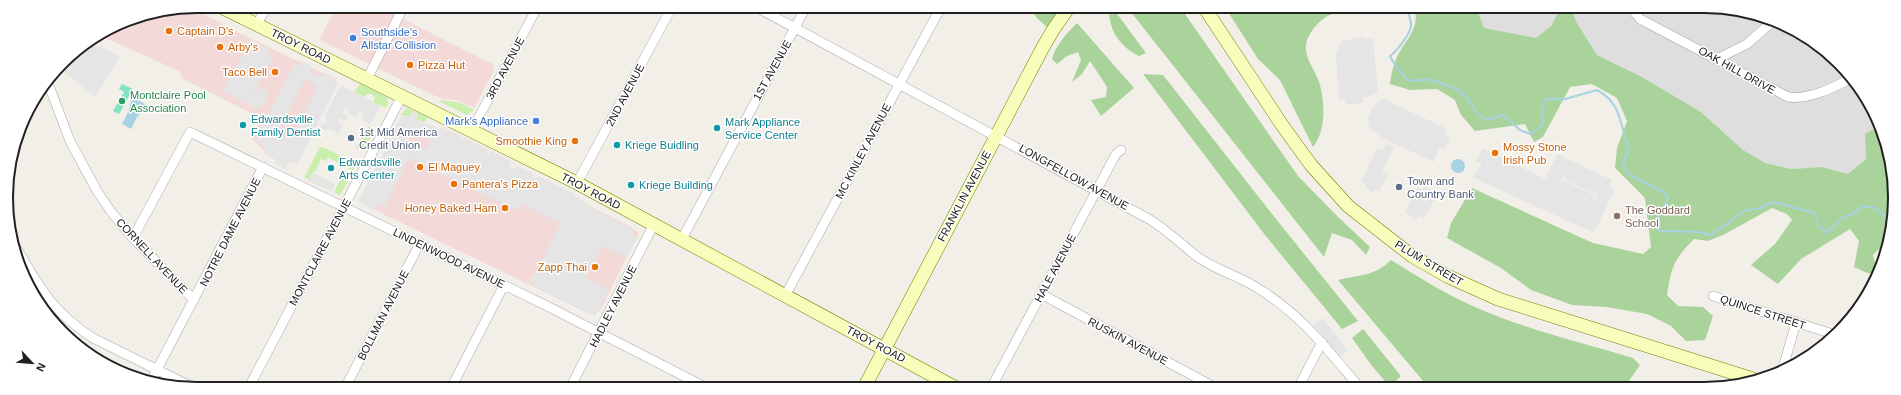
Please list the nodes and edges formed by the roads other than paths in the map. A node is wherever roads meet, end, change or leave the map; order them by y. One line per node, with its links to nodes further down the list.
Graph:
1 (234, 13): 12 (main road, TROY ROAD)
2 (263, 13): 12 (street)
3 (400, 13): 16 (street)
4 (534, 13): 21 (street, 3RD AVENUE)
5 (668, 13): 25 (street, 2ND AVENUE)
6 (767, 13): 14 (street, LONGFELLOW AVENUE)
7 (803, 13): 14 (street, 1ST AVENUE)
8 (938, 13): 18 (street, MC KINLEY AVENUE)
9 (1065, 13): 22 (main road, FRANKLIN AVENUE)
10 (1208, 13): 46 (main road, PLUM STREET)
11 (1635, 13): 15 (street, OAK HILL DRIVE)
12 (257, 24): 16 (main road, TROY ROAD)
13 (1769, 25): 15 (street)
14 (795, 28): 18 (street, LONGFELLOW AVENUE); 30 (street, 1ST AVENUE)
15 (1717, 59): 17 (street, OAK HILL DRIVE)
16 (367, 79): 20 (main road, TROY ROAD)
17 (1846, 81)
18 (899, 83): 22 (street, LONGFELLOW AVENUE); 34 (street, MC KINLEY AVENUE)
19 (50, 87): 29 (street, CORNELL AVENUE)
20 (402, 96): 21 (main road, TROY ROAD); 27 (street, MONTCLAIRE AVENUE)
21 (472, 130): 25 (main road, TROY ROAD)
22 (996, 135): 26 (street, LONGFELLOW AVENUE); 42 (main road, FRANKLIN AVENUE)
23 (1122, 150): 26 (street, HALE AVENUE)
24 (263, 167): 27 (street, LINDENWOOD AVENUE); 29 (street, LINDENWOOD AVENUE); 37 (street, NOTRE DAME AVENUE)
25 (577, 184): 28 (main road, TROY ROAD)
26 (1097, 189): 33 (street, HALE AVENUE); 41 (street, LONGFELLOW AVENUE)
27 (344, 206): 31 (street, LINDENWOOD AVENUE); 48 (street, MONTCLAIRE AVENUE)
28 (654, 224): 30 (main road, TROY ROAD); 39 (street, HADLEY AVENUE)
29 (133, 238): 37 (street, CORNELL AVENUE)
30 (682, 239): 34 (main road, TROY ROAD)
31 (420, 243): 32 (street, LINDENWOOD AVENUE); 49 (street, BOLLMAN AVENUE)
32 (504, 285): 39 (street, LINDENWOOD AVENUE); 50 (street)
33 (1041, 294): 55 (street, HALE AVENUE); 56 (street, RUSKIN AVENUE)
34 (785, 296): 42 (main road, TROY ROAD)
35 (1713, 296): 38 (street, QUINCE STREET)
36 (44, 299): 44 (street)
37 (194, 300): 44 (street, NOTRE DAME AVENUE)
38 (1796, 323): 40 (street, QUINCE STREET); 43 (street)
39 (600, 332): 51 (street, HADLEY AVENUE); 52 (street, LINDENWOOD AVENUE)
40 (1829, 333)
41 (1322, 342): 57 (street); 58 (street, LONGFELLOW AVENUE)
42 (885, 349): 53 (main road, FRANKLIN AVENUE); 54 (main road, TROY ROAD)
43 (1784, 363)
44 (157, 370): 45 (street, NOTRE DAME AVENUE); 47 (street)
45 (153, 376)
46 (1746, 377)
47 (180, 381)
48 (252, 382)
49 (348, 382)
50 (454, 382)
51 (573, 382)
52 (696, 382)
53 (867, 382)
54 (945, 382)
55 (994, 382)
56 (1205, 382)
57 (1301, 382)
58 (1355, 382)

